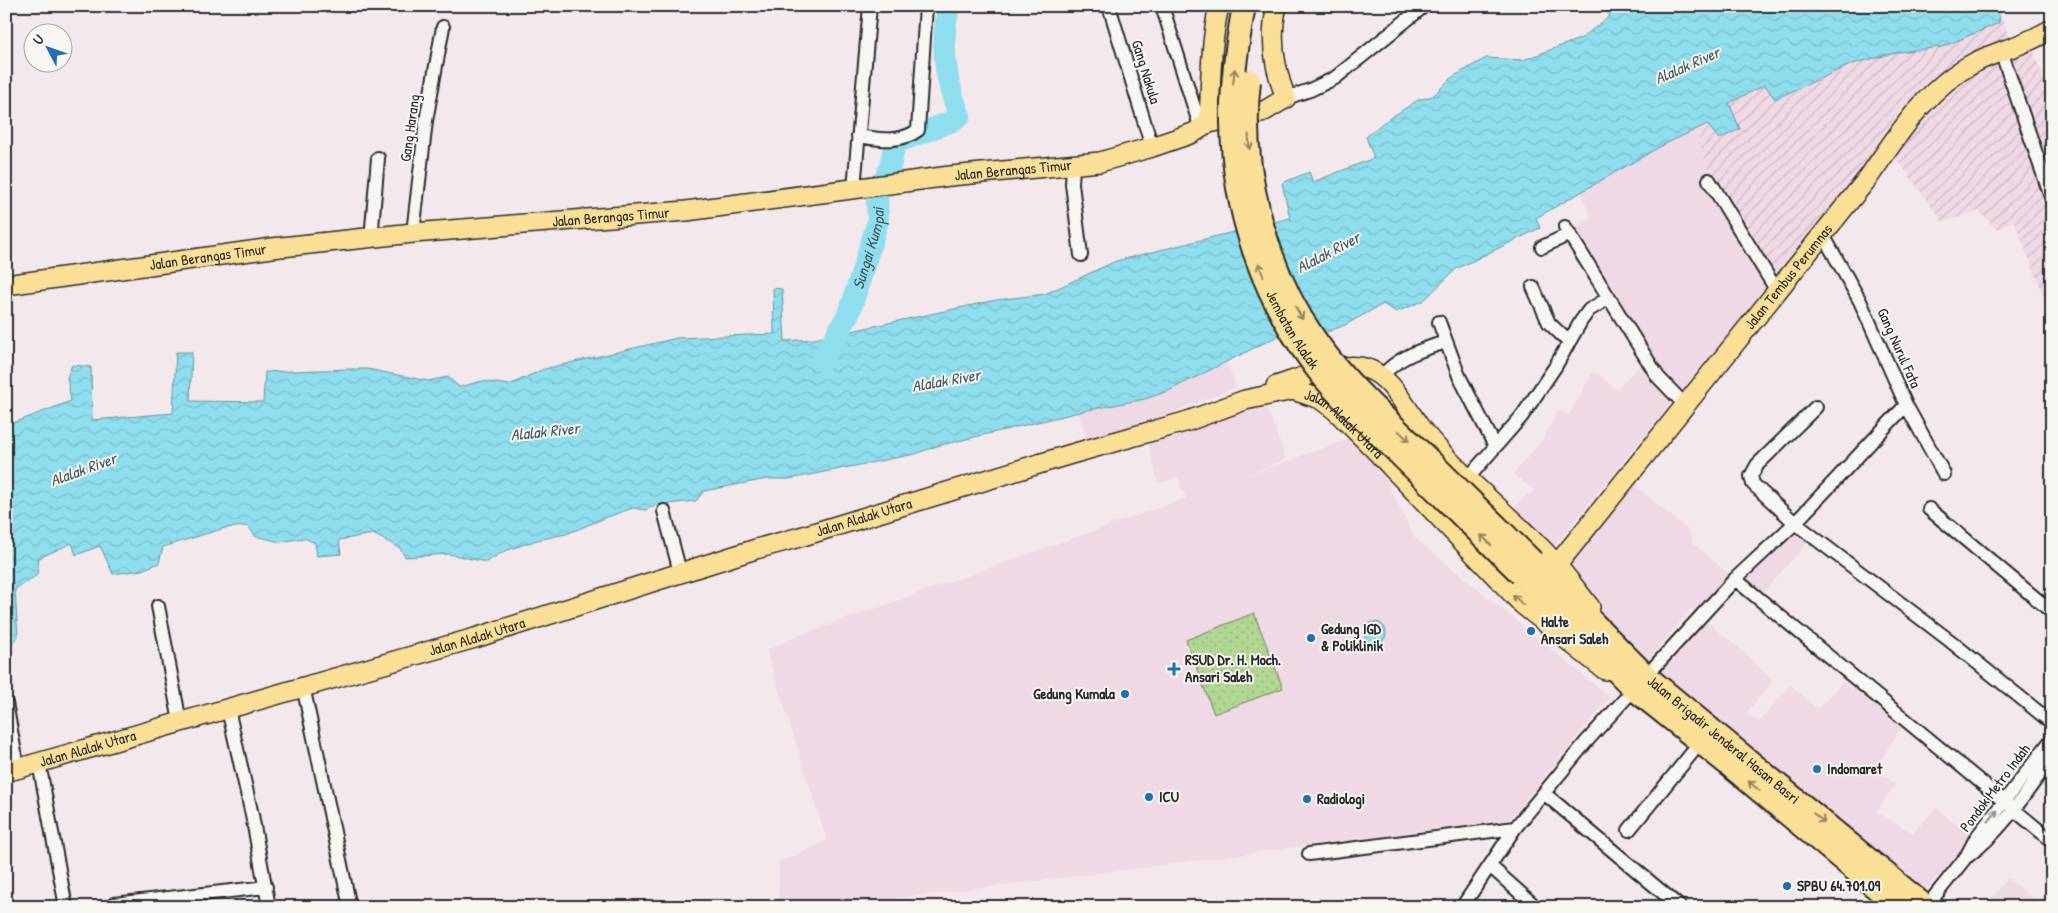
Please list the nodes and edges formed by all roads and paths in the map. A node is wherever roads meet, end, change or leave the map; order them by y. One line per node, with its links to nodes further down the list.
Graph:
1 (870, 6): 15 (street)
2 (926, 6): 15 (street)
3 (1109, 6): 16 (street, Gang Nakula)
4 (1162, 6): 14 (street)
5 (1219, 6): 14 (main road)
6 (1244, 6): 46 (highway, Jembatan Alalak, one-way to 6, bridge)
7 (1260, 6): 46 (highway, Jembatan Alalak, one-way to 46, bridge)
8 (1276, 6): 13 (main road)
9 (1424, 6): 13 (street)
10 (443, 27): 22 (street, Gang Harang)
11 (2052, 28): 12 (main road, Jalan Tembus Perumnas)
12 (2001, 52): 21 (street); 23 (main road, Jalan Tembus Perumnas)
13 (1286, 98): 14 (main road, Jalan Berangas Timur)
14 (1205, 126): 16 (main road, Jalan Berangas Timur)
15 (858, 136): 20 (street)
16 (1152, 147): 18 (main road, Jalan Berangas Timur)
17 (378, 158): 24 (street)
18 (1073, 166): 20 (main road, Jalan Berangas Timur); 26 (street)
19 (1709, 180): 29 (street)
20 (854, 188): 22 (main road, Jalan Berangas Timur)
21 (2052, 200)
22 (413, 233): 24 (main road, Jalan Berangas Timur)
23 (1823, 235): 29 (main road, Jalan Tembus Perumnas); 36 (street, Gang Nurul Fata)
24 (371, 239): 27 (main road, Jalan Berangas Timur)
25 (1542, 247): 30 (street)
26 (1081, 255)
27 (6, 285)
28 (1534, 287): 33 (street)
29 (1777, 291): 37 (main road, Jalan Tembus Perumnas)
30 (1609, 298): 33 (street); 37 (street)
31 (1439, 322): 32 (street)
32 (1446, 342): 34 (street); 39 (street)
33 (1569, 342): 39 (street)
34 (1381, 377): 35 (main road); 41 (main road)
35 (1307, 384): 47 (main road, Jalan Alalak Utara); 51 (main road, Jalan Alalak Utara, one-way to 35)
36 (1906, 405): 40 (street, Gang Nurul Fata); 44 (street)
37 (1686, 406): 45 (main road, Jalan Tembus Perumnas)
38 (1816, 407): 44 (street)
39 (1495, 446): 41 (street)
40 (1944, 474)
41 (1468, 478): 45 (main road)
42 (1929, 509): 50 (street)
43 (664, 511): 47 (street)
44 (1795, 523): 48 (street); 56 (street)
45 (1556, 566): 51 (main road)
46 (1527, 568): 51 (highway, Jalan Brigadir Jenderal Hasan Basri)
47 (680, 572): 52 (main road, Jalan Alalak Utara)
48 (1735, 579): 51 (street); 63 (street)
49 (158, 606): 55 (street)
50 (2052, 612)
51 (1636, 679): 58 (highway, Jalan Brigadir Jenderal Hasan Basri); 62 (street); 78 (highway, Jalan Brigadir Jenderal Hasan Basri, one-way to 78)
52 (303, 686): 54 (main road, Jalan Alalak Utara); 73 (street)
53 (6, 703): 61 (street)
54 (228, 708): 55 (main road, Jalan Alalak Utara); 69 (street)
55 (180, 722): 60 (main road, Jalan Alalak Utara)
56 (2052, 723)
57 (2052, 739): 63 (street, Pondok Metro Indah)
58 (1700, 743): 65 (street); 77 (highway, Jalan Brigadir Jenderal Hasan Basri, one-way to 58)
59 (2052, 757): 63 (street, Pondok Metro Indah)
60 (39, 763): 61 (main road, Jalan Alalak Utara); 71 (street)
61 (12, 770)
62 (1545, 794): 64 (street); 76 (street)
63 (2009, 805): 66 (street); 78 (street, Pondok Metro Indah)
64 (1515, 828): 67 (street); 68 (street)
65 (1629, 830)
66 (2052, 841)
67 (1309, 854)
68 (1490, 866): 74 (street); 75 (street)
69 (266, 887): 70 (street); 72 (street)
70 (114, 904)
71 (66, 907)
72 (269, 907)
73 (350, 907)
74 (1462, 907)
75 (1536, 907)
76 (1680, 907)
77 (1899, 907)
78 (1926, 907)

